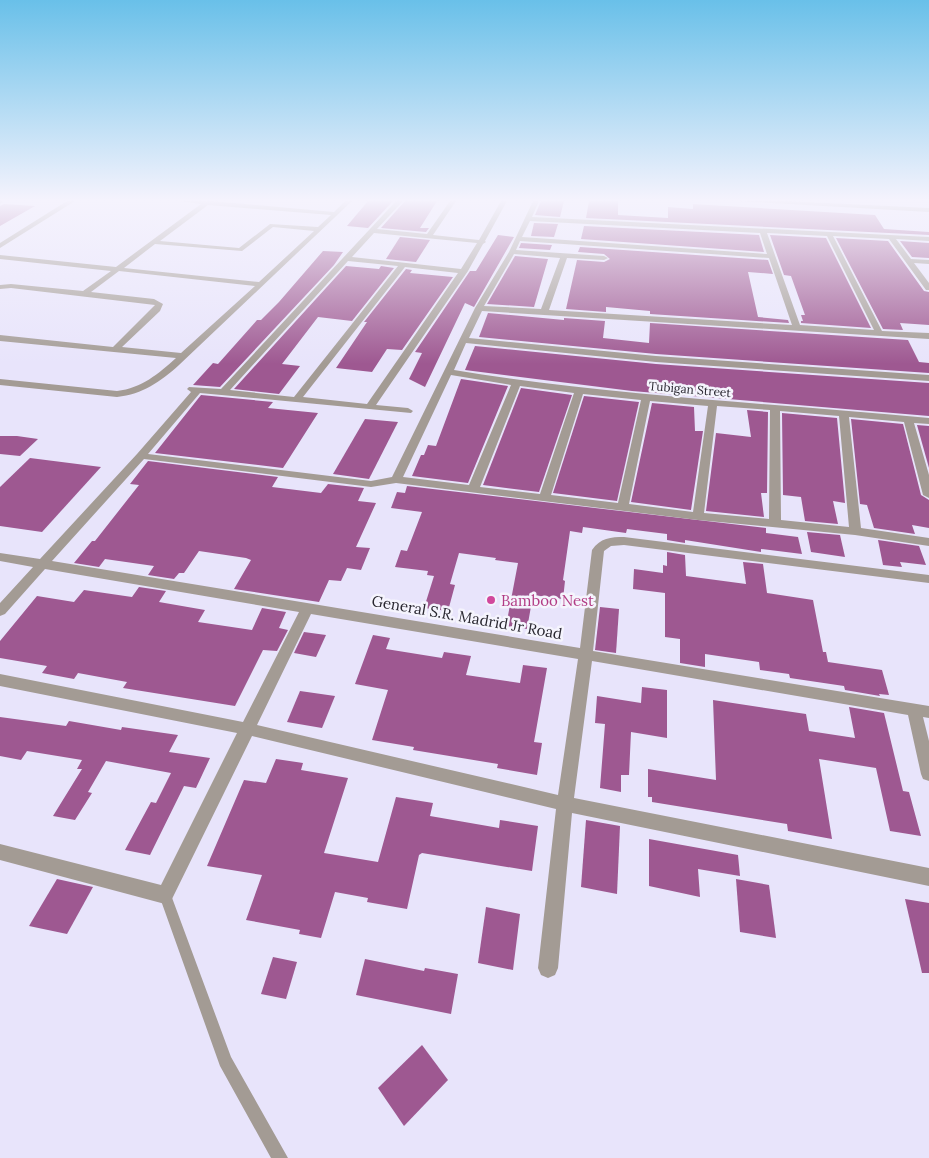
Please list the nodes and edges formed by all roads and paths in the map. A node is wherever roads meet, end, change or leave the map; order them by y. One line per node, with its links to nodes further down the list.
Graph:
1 (137, 255): 18 (street)
2 (292, 255): 20 (street)
3 (350, 255): 14 (street)
4 (474, 255): 19 (street)
5 (510, 255): 24 (street)
6 (552, 255): 10 (street)
7 (757, 255): 11 (street)
8 (840, 255): 27 (street)
9 (905, 255): 15 (street)
10 (564, 256): 13 (street); 25 (street)
11 (771, 256): 26 (street)
12 (0, 257): 18 (street)
13 (604, 258)
14 (346, 259): 17 (street); 37 (street)
15 (910, 261): 16 (street); 22 (street)
16 (929, 262)
17 (403, 265): 19 (street); 40 (street)
18 (118, 269): 20 (street); 23 (street)
19 (464, 271): 42 (street)
20 (261, 284): 32 (street)
21 (0, 287): 23 (street)
22 (929, 288)
23 (84, 294): 31 (street)
24 (479, 308): 25 (street); 30 (street)
25 (544, 312): 26 (street)
26 (797, 329): 27 (street)
27 (880, 334): 28 (street)
28 (929, 336)
29 (0, 338): 31 (street)
30 (464, 340): 33 (street); 34 (street)
31 (115, 350): 32 (street)
32 (183, 356): 35 (street)
33 (450, 372): 36 (street, Tubigan Street); 49 (street)
34 (929, 378)
35 (0, 382)
36 (516, 385): 38 (street, Tubigan Street); 50 (street)
37 (223, 392): 40 (street); 48 (street)
38 (579, 392): 39 (street, Tubigan Street); 52 (street)
39 (646, 398): 41 (street, Tubigan Street); 53 (street)
40 (297, 400): 42 (street)
41 (713, 404): 43 (street, Tubigan Street); 54 (street)
42 (370, 407): 44 (street)
43 (775, 408): 45 (street, Tubigan Street); 55 (street)
44 (408, 411)
45 (844, 414): 46 (street, Tubigan Street); 56 (street)
46 (908, 418): 47 (street, Tubigan Street); 51 (street)
47 (929, 421)
48 (141, 456): 49 (street); 59 (street)
49 (396, 480): 50 (street)
50 (472, 490): 52 (street)
51 (929, 495)
52 (545, 496): 53 (street)
53 (623, 508): 54 (street)
54 (698, 516): 55 (street)
55 (775, 522): 56 (street)
56 (856, 531): 57 (street)
57 (929, 542)
58 (0, 557): 59 (street, General S.R. Madrid Jr Road)
59 (43, 564): 61 (street, General S.R. Madrid Jr Road); 62 (street)
60 (929, 579): 63 (street)
61 (308, 607): 63 (street, General S.R. Madrid Jr Road); 66 (street)
62 (0, 611)
63 (586, 654): 65 (street, General S.R. Madrid Jr Road); 68 (street)
64 (0, 680): 66 (street)
65 (922, 711): 67 (street)
66 (248, 729): 68 (street); 71 (street)
67 (929, 774)
68 (564, 804): 70 (street); 72 (street)
69 (0, 852): 71 (street)
70 (929, 877)
71 (165, 895): 73 (lane)
72 (548, 968)
73 (281, 1158)

